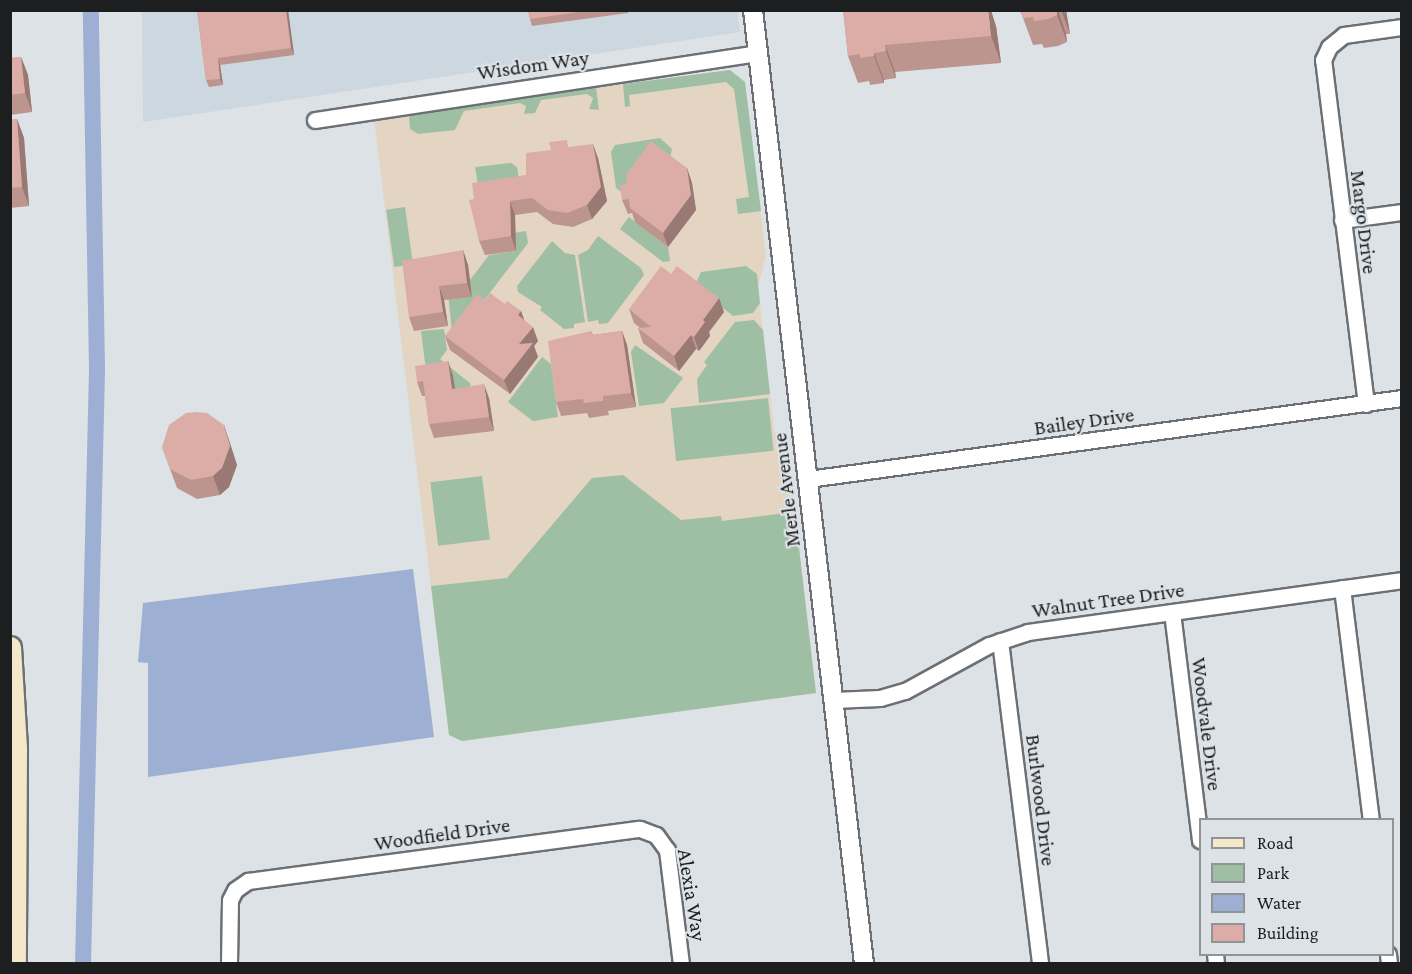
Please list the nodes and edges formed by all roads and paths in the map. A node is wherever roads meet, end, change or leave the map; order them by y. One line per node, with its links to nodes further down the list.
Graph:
1 (753, 10): 3 (street, Merle Avenue)
2 (1401, 27): 6 (street, Margo Drive)
3 (758, 53): 4 (street, Wisdom Way); 9 (street, Merle Avenue)
4 (315, 120)
5 (1401, 212): 6 (street)
6 (1342, 220): 8 (street, Margo Drive)
7 (1401, 398): 8 (street, Bailey Drive)
8 (1366, 404): 9 (street, Bailey Drive)
9 (808, 479): 15 (street, Merle Avenue)
10 (1401, 580): 11 (street, Walnut Tree Drive)
11 (1342, 588): 12 (street, Walnut Tree Drive); 16 (street)
12 (1172, 612): 13 (street, Walnut Tree Drive); 17 (street, Woodvale Drive)
13 (1000, 641): 15 (street, Walnut Tree Drive); 23 (street, Burlwood Drive)
14 (10, 647): 19 (main road)
15 (833, 700): 22 (street, Merle Avenue)
16 (1371, 818)
17 (1199, 832)
18 (656, 835): 20 (street, Woodfield Drive); 21 (street, Alexia Way)
19 (15, 963)
20 (229, 963)
21 (681, 963)
22 (864, 963)
23 (1040, 963)

